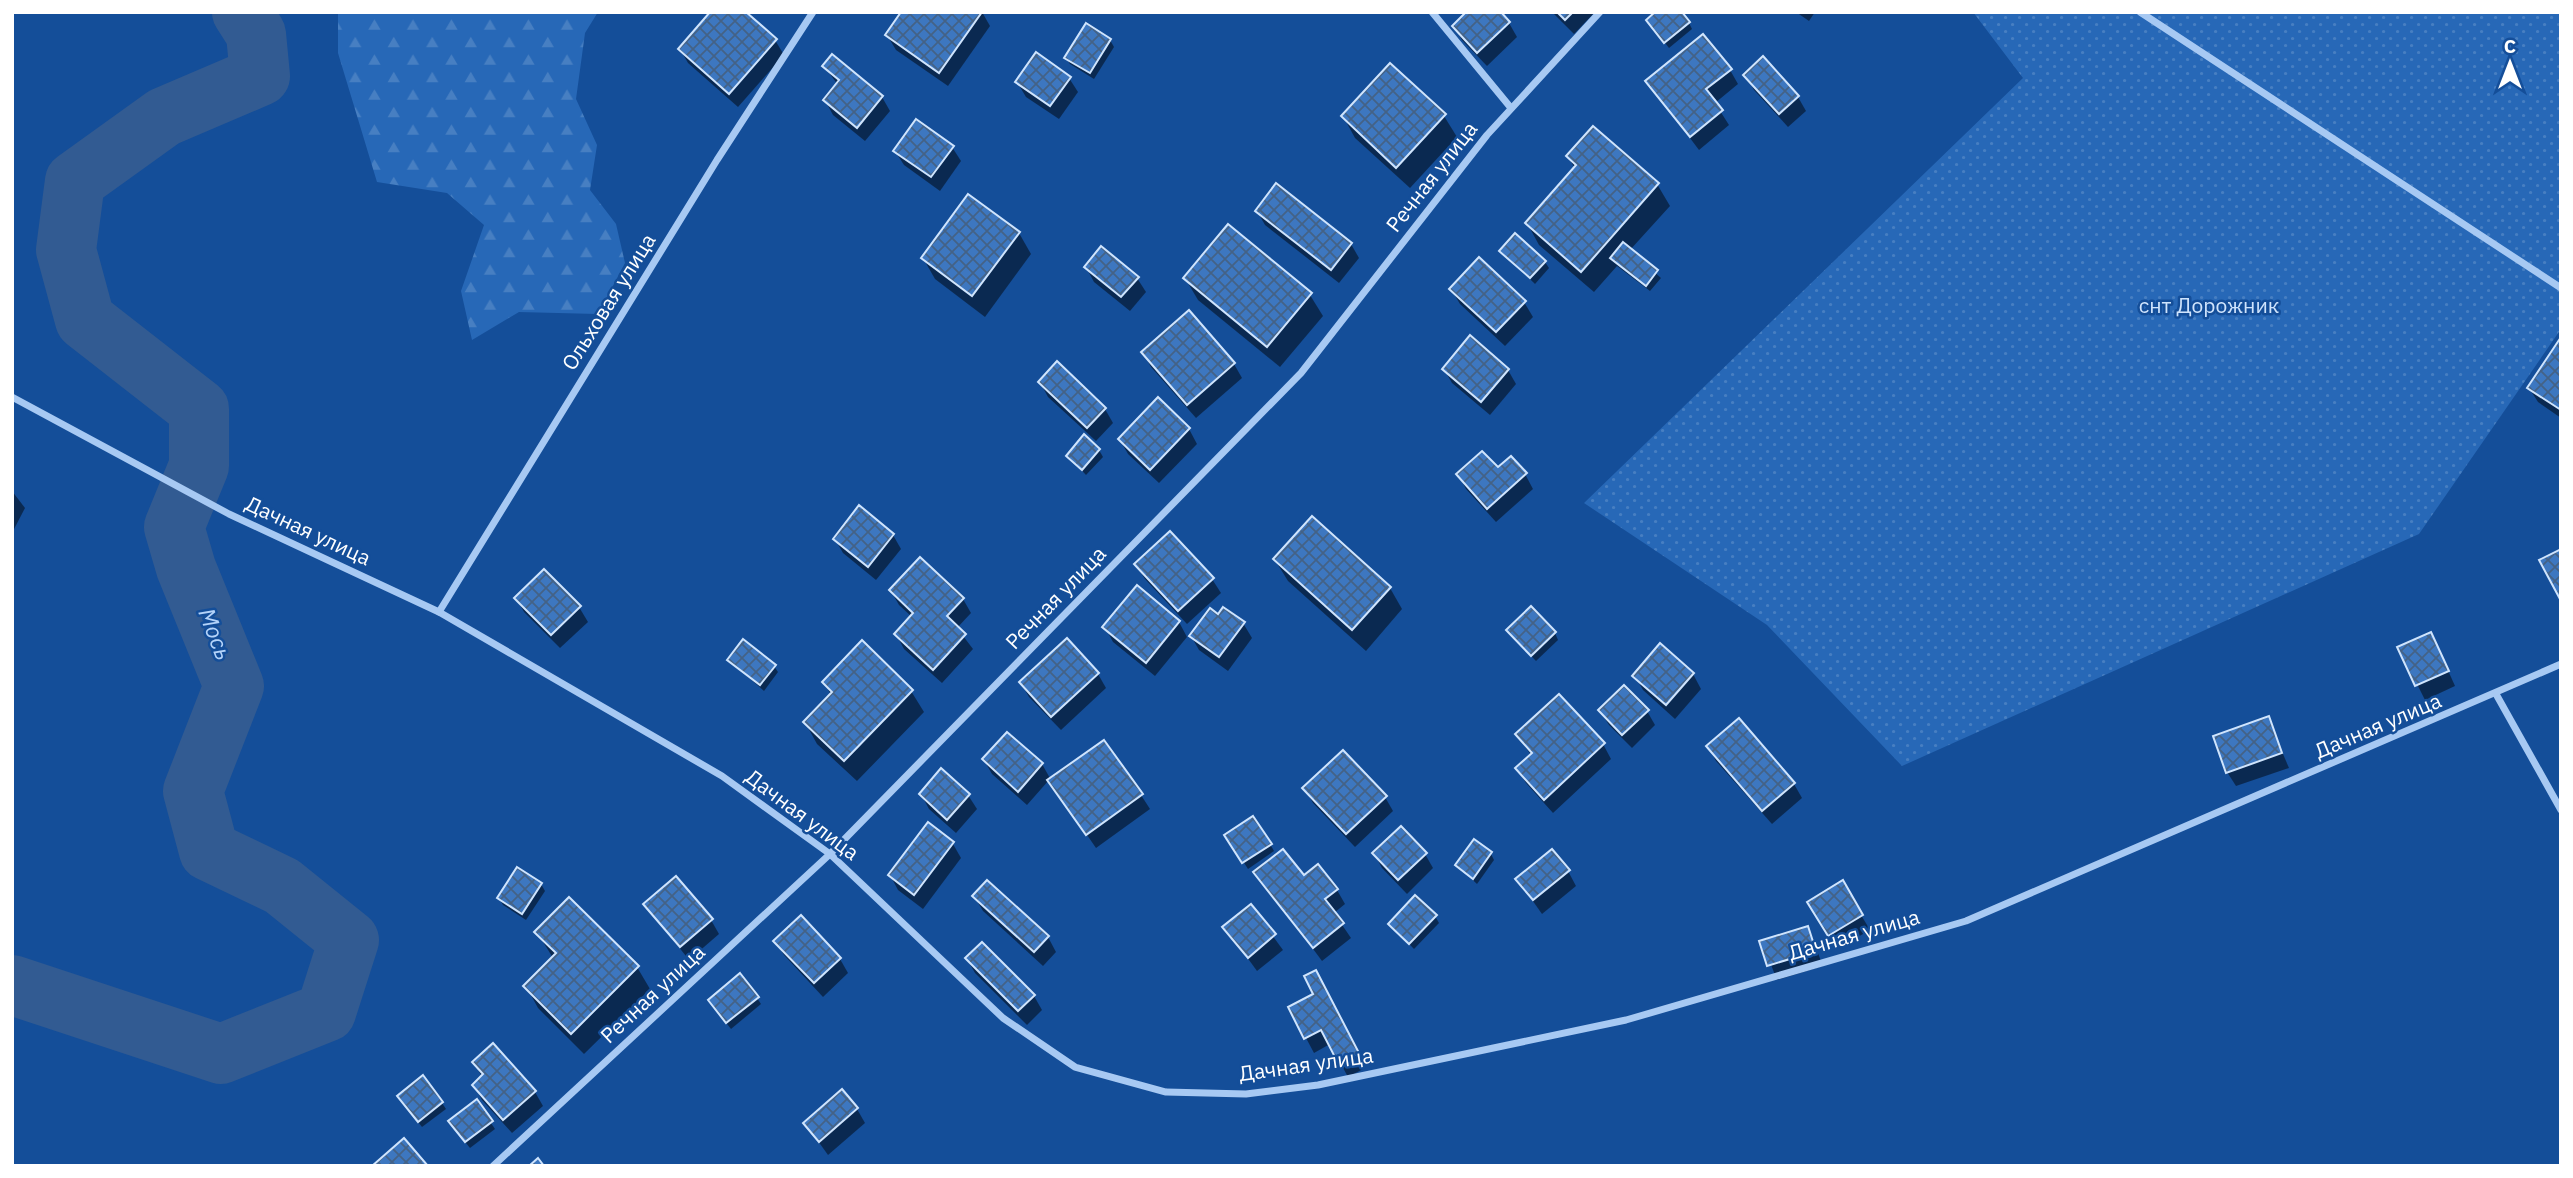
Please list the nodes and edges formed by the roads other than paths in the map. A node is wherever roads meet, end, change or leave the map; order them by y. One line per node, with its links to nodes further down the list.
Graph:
1 (813, 12): 8 (street, Ольховая улица)
2 (1432, 12): 5 (street)
3 (1600, 12): 5 (street, Речная улица)
4 (2140, 12): 6 (street)
5 (1511, 108): 12 (street, Речная улица)
6 (2561, 288)
7 (12, 397): 8 (street, Дачная улица)
8 (439, 612): 12 (street, Дачная улица)
9 (2561, 664): 10 (street, Дачная улица)
10 (2496, 694): 11 (street); 12 (street, Дачная улица)
11 (2561, 810)
12 (830, 854): 13 (street, Речная улица)
13 (493, 1166)

